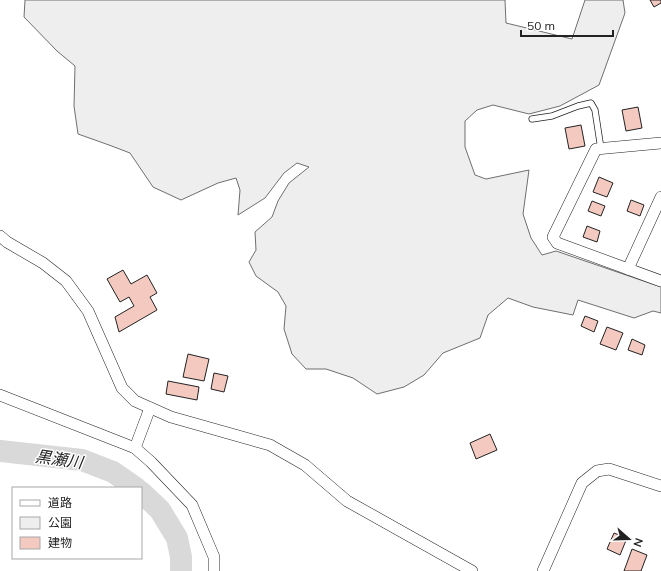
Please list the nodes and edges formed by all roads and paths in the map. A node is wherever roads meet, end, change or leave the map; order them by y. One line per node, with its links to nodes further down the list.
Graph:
1 (532, 119): 3 (lane)
2 (661, 143): 3 (street)
3 (601, 149): 6 (street)
4 (661, 197): 6 (street)
5 (0, 236): 9 (street)
6 (628, 269): 7 (street)
7 (661, 281)
8 (0, 395): 10 (street)
9 (150, 408): 10 (street); 13 (street)
10 (134, 448): 12 (street)
11 (661, 486): 14 (street)
12 (214, 571)
13 (472, 571)
14 (543, 571)

